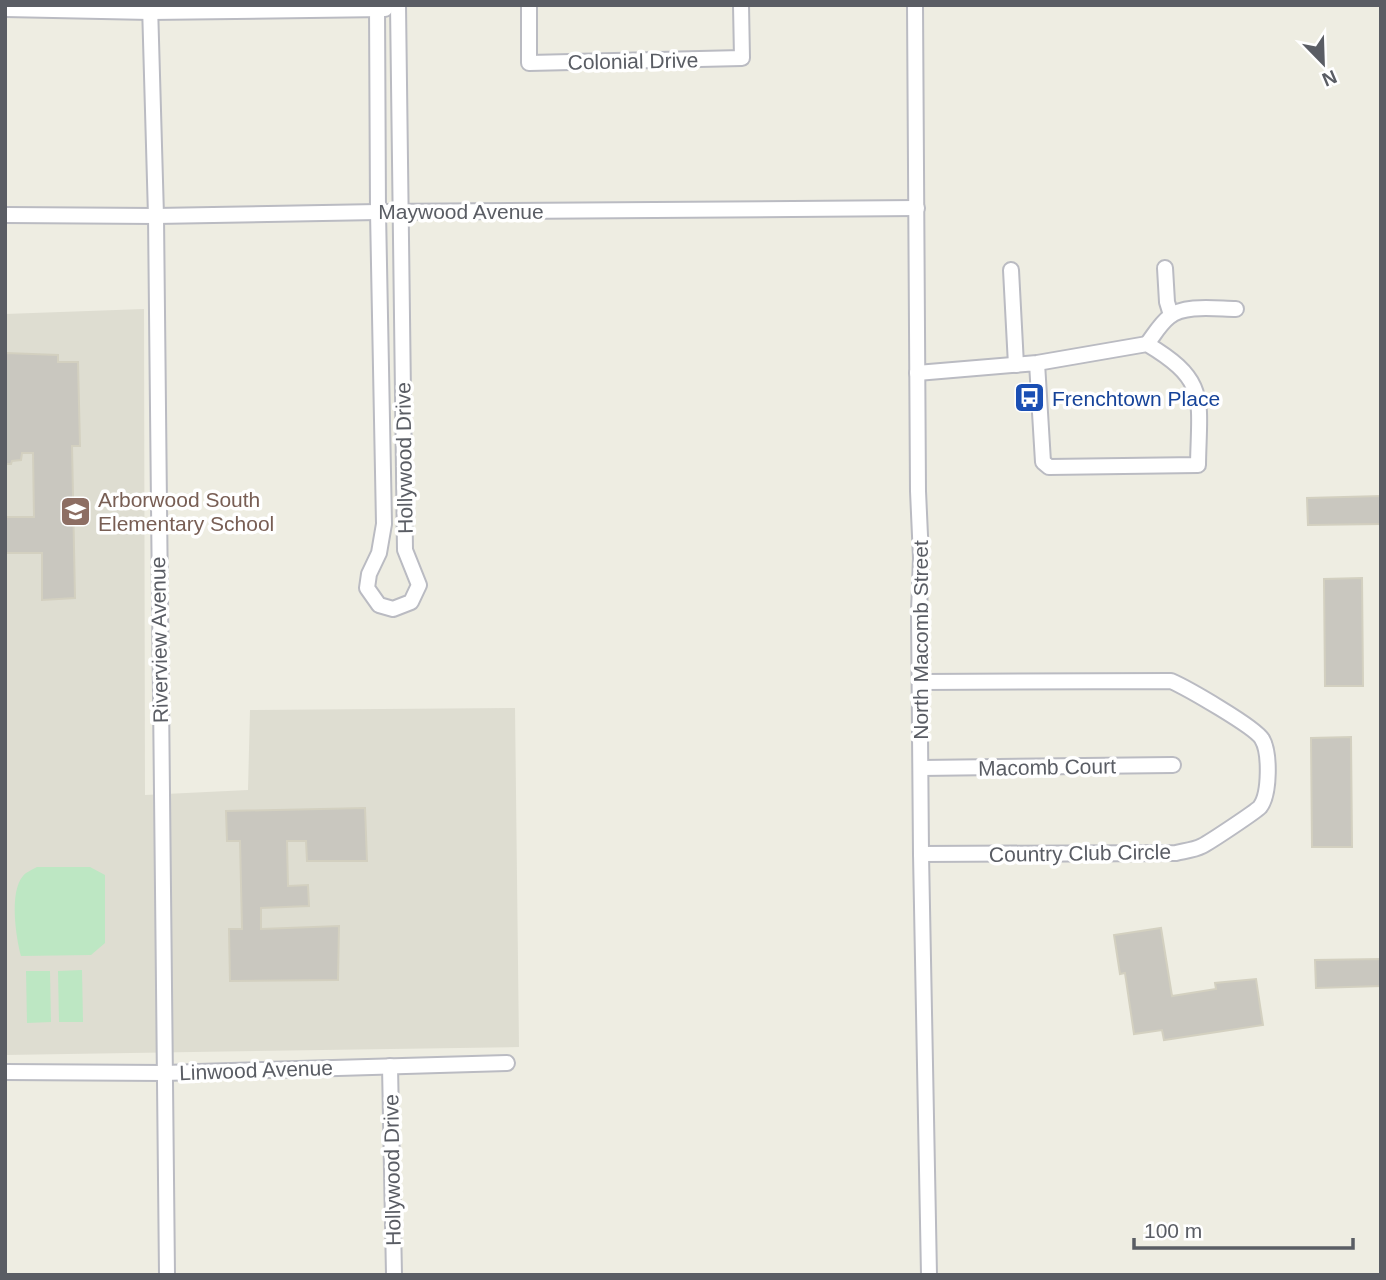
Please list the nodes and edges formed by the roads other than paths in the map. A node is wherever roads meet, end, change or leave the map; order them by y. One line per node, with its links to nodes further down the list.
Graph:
1 (530, 5): 2 (street, Colonial Drive)
2 (741, 5)
3 (915, 5): 8 (street, North Macomb Street)
4 (377, 7): 5 (street); 6 (street); 9 (street, Hollywood Drive)
5 (398, 7): 10 (street, Hollywood Drive)
6 (150, 8): 7 (street); 12 (street, Riverview Avenue)
7 (5, 9)
8 (917, 208): 10 (street, Maywood Avenue); 20 (street, North Macomb Street)
9 (378, 212): 10 (street, Maywood Avenue); 10 (street, Hollywood Drive); 12 (street, Maywood Avenue)
10 (400, 212)
11 (5, 215): 12 (street, Maywood Avenue)
12 (156, 216): 28 (street, Riverview Avenue)
13 (1165, 268): 16 (street)
14 (1011, 270): 19 (street)
15 (1236, 309): 16 (street)
16 (1171, 314): 17 (street)
17 (1147, 344): 18 (street); 18 (street)
18 (1037, 363): 19 (street)
19 (1016, 365): 20 (street)
20 (917, 373): 21 (street, North Macomb Street)
21 (921, 682): 23 (street, North Macomb Street); 24 (street, Country Club Circle)
22 (1173, 765): 23 (street, Macomb Court)
23 (921, 768): 24 (street, North Macomb Street)
24 (921, 854): 31 (street, North Macomb Street)
25 (507, 1063): 26 (street, Linwood Avenue)
26 (390, 1066): 28 (street, Linwood Avenue); 30 (street, Hollywood Drive)
27 (5, 1072): 28 (street, Linwood Avenue)
28 (164, 1073): 29 (street, Riverview Avenue)
29 (167, 1275)
30 (394, 1275)
31 (929, 1275)

